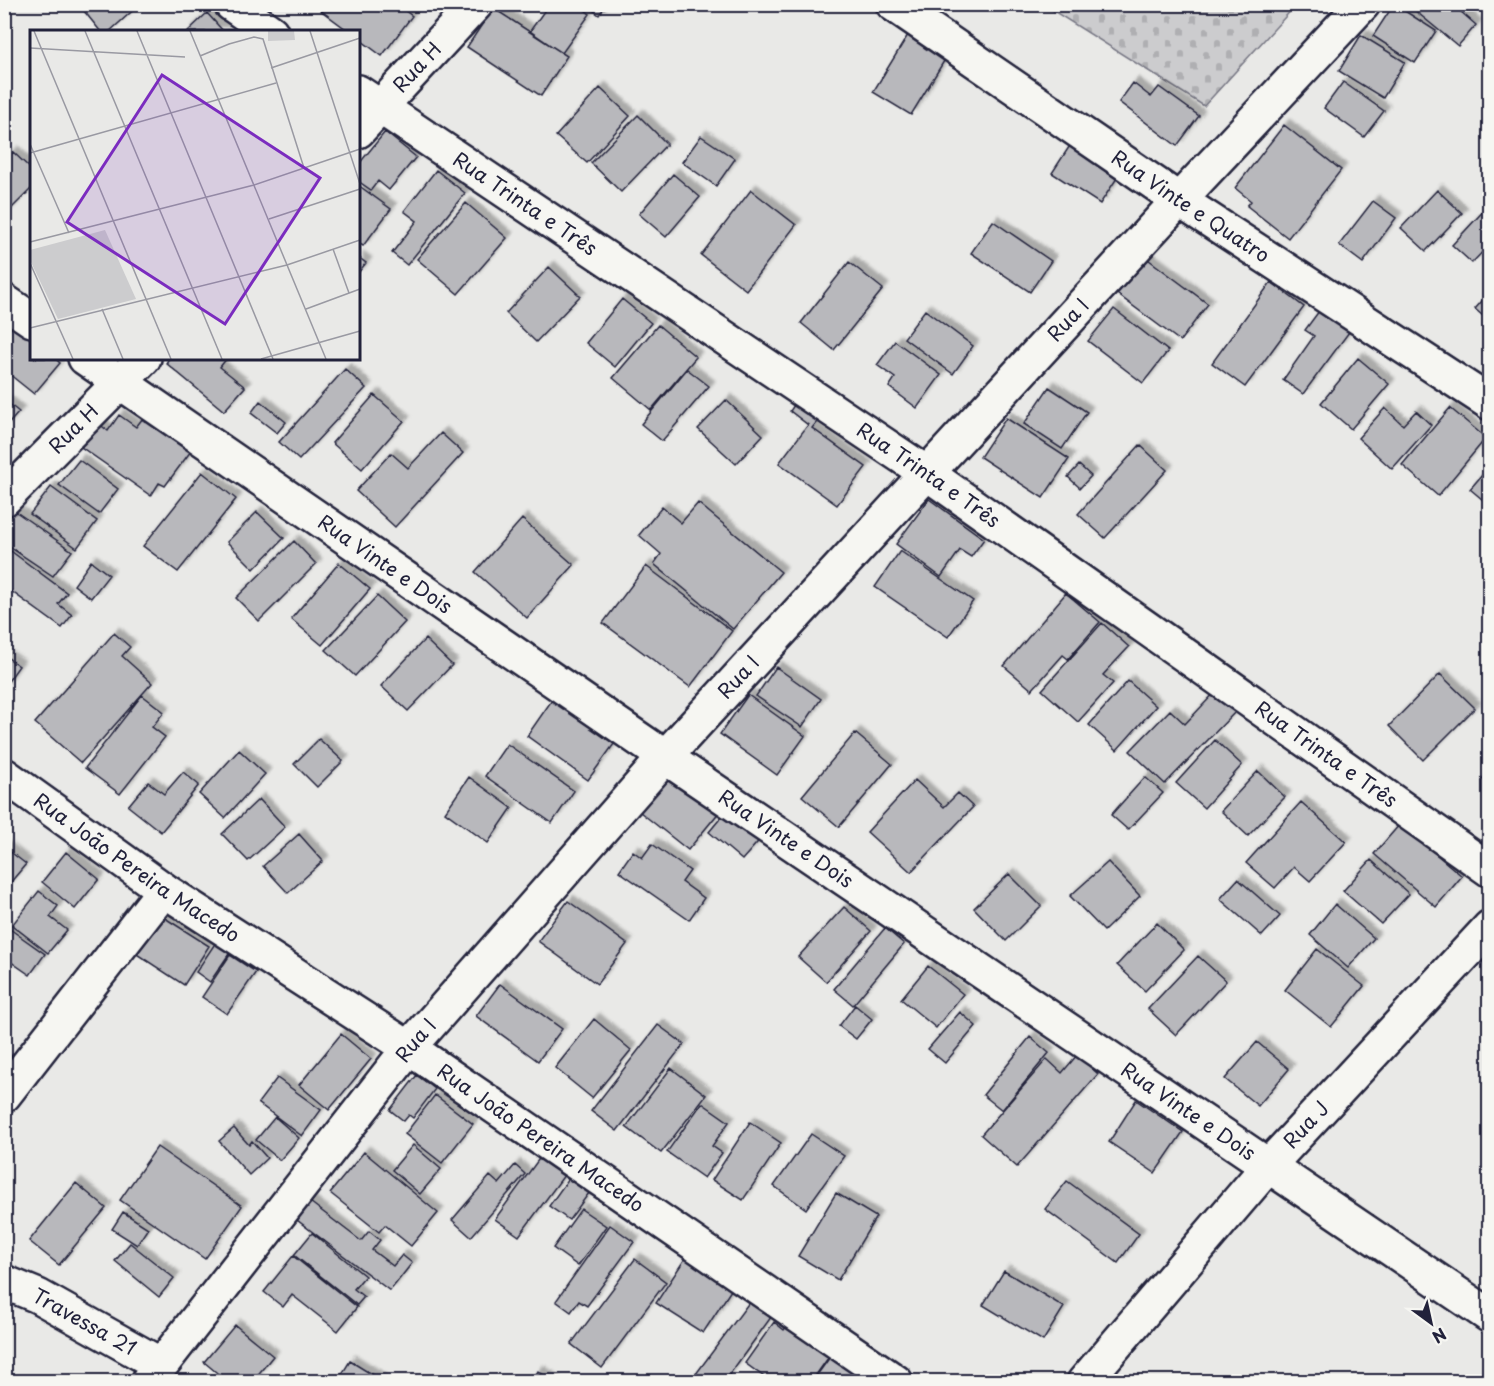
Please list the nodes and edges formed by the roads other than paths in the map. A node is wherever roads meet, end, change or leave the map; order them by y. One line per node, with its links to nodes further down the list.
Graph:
1 (231, 4): 5 (street)
2 (476, 4): 6 (street, Rua H)
3 (893, 4): 8 (street, Rua Vinte e Quatro)
4 (1363, 4): 8 (street, Rua I)
5 (268, 30)
6 (370, 100): 7 (street, Rua H); 15 (street, Rua Trinta e Três)
7 (360, 126)
8 (1179, 200): 14 (street, Rua Vinte e Quatro); 15 (street, Rua I)
9 (4, 301): 10 (street)
10 (30, 319)
11 (88, 360): 13 (street, Rua Vinte e Dois)
12 (142, 360): 13 (street, Rua H)
13 (120, 384): 16 (street, Rua H); 17 (street, Rua Vinte e Dois)
14 (1490, 403)
15 (928, 474): 17 (street, Rua I); 19 (street, Rua Trinta e Três)
16 (4, 499)
17 (665, 757): 22 (street, Rua I); 24 (street, Rua Vinte e Dois)
18 (4, 775): 20 (street, Rua João Pereira Macedo)
19 (1490, 870)
20 (164, 891): 22 (street, Rua João Pereira Macedo); 23 (street)
21 (1490, 927): 24 (street, Rua J)
22 (409, 1048): 27 (street, Rua I); 28 (street, Rua João Pereira Macedo)
23 (4, 1095)
24 (1269, 1166): 26 (street, Rua Vinte e Dois); 29 (street, Rua J)
25 (4, 1282): 27 (street, Travessa 21)
26 (1490, 1316)
27 (155, 1373)
28 (896, 1382)
29 (1084, 1382)

